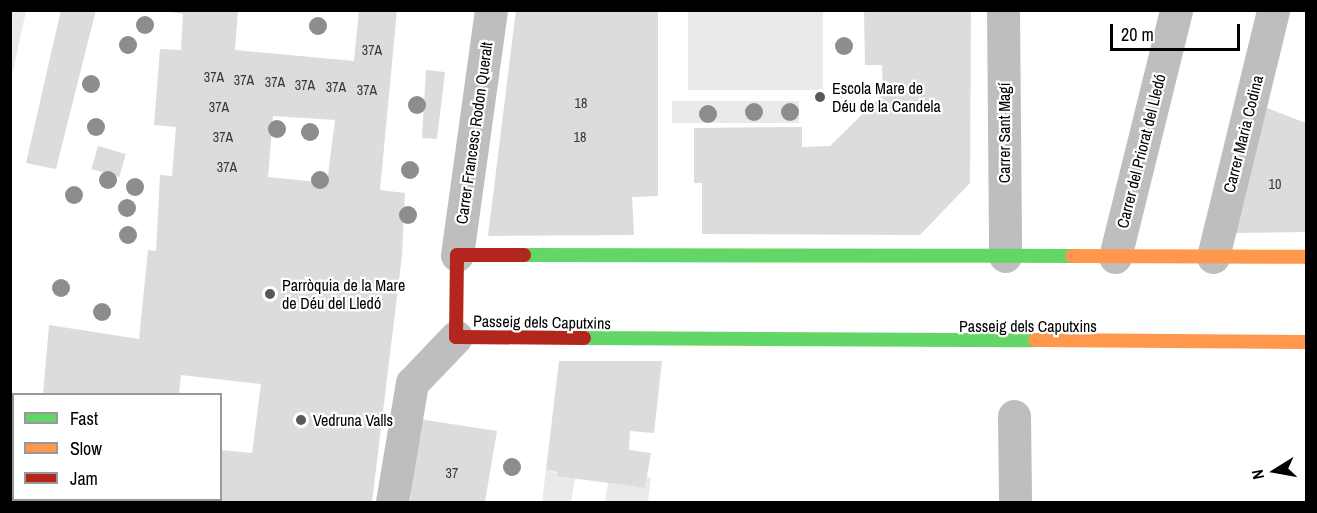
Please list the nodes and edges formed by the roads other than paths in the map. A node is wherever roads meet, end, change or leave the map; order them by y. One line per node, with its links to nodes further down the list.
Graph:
1 (491, 10): 5 (street, Carrer Francesc Rodon Queralt)
2 (1003, 10): 6 (street, Carrer Sant Magí)
3 (1176, 10): 7 (street, Carrer del Priorat del Lledó)
4 (1273, 10): 8 (street, Carrer Maria Codina)
5 (457, 255): 6 (street); 10 (street, Passeig dels Caputxins)
6 (1005, 256): 7 (street)
7 (1115, 257): 8 (street)
8 (1213, 257): 9 (street)
9 (1306, 257)
10 (456, 338): 11 (street, Passeig dels Caputxins); 13 (street)
11 (1306, 342)
12 (1014, 416): 14 (street)
13 (392, 502)
14 (1015, 502)

